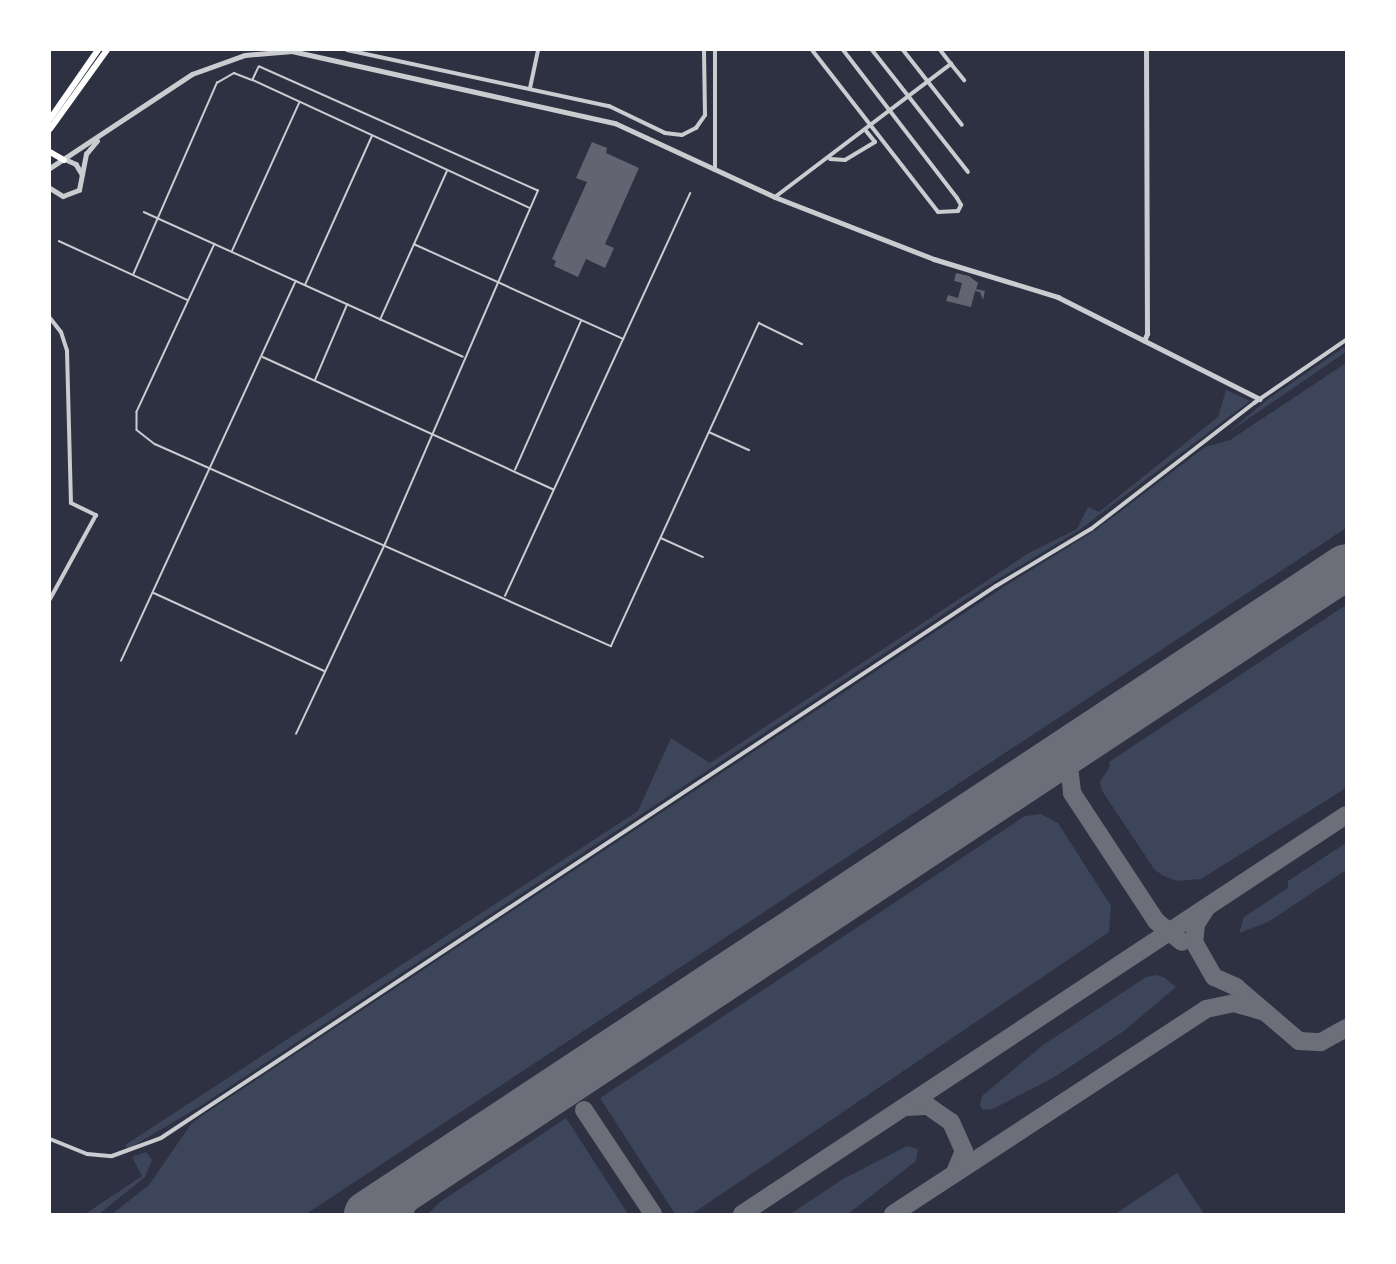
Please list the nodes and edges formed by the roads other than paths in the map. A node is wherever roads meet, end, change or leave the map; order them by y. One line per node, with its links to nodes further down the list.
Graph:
1 (92, 50): 20 (highway)
2 (100, 50): 20 (highway)
3 (107, 50): 20 (highway)
4 (347, 50): 19 (street)
5 (538, 50): 19 (street)
6 (704, 50): 19 (street)
7 (715, 50): 36 (street)
8 (812, 50): 26 (street)
9 (843, 50): 23 (street)
10 (872, 50): 21 (street)
11 (903, 50): 18 (street)
12 (940, 50): 15 (street)
13 (1146, 50): 62 (street)
14 (245, 52): 30 (street); 36 (street)
15 (951, 64): 17 (street); 18 (street)
16 (253, 80): 22 (lane); 44 (lane); 46 (lane)
17 (964, 80)
18 (928, 82): 21 (street); 25 (street)
19 (530, 88)
20 (70, 97): 24 (highway); 27 (highway)
21 (909, 97): 23 (street); 37 (street)
22 (300, 102): 29 (lane); 50 (lane)
23 (891, 111): 26 (street); 26 (street)
24 (50, 119)
25 (962, 125)
26 (872, 126): 28 (street)
27 (50, 129)
28 (866, 131): 32 (street); 32 (street)
29 (372, 135): 35 (lane); 54 (lane)
30 (99, 138): 33 (street); 38 (street)
31 (50, 152): 33 (highway)
32 (829, 159): 42 (street)
33 (64, 160): 34 (street); 38 (street)
34 (50, 168)
35 (447, 170): 44 (lane); 49 (lane)
36 (715, 171): 42 (street)
37 (968, 172)
38 (83, 178): 41 (street)
39 (50, 188): 41 (street)
40 (690, 194): 60 (lane)
41 (62, 196): 43 (street)
42 (775, 197): 62 (street)
43 (51, 199)
44 (530, 207): 53 (lane)
45 (144, 212): 46 (lane)
46 (157, 218): 48 (lane); 51 (lane)
47 (59, 241): 51 (lane)
48 (215, 244): 50 (lane); 55 (lane)
49 (414, 244): 53 (lane); 58 (lane)
50 (232, 252): 52 (lane)
51 (133, 275): 55 (lane)
52 (296, 281): 54 (lane); 64 (lane)
53 (497, 282): 59 (lane); 65 (lane)
54 (305, 285): 56 (lane)
55 (189, 301): 71 (lane)
56 (347, 305): 58 (lane); 66 (lane)
57 (50, 318): 79 (street)
58 (380, 320): 65 (lane)
59 (582, 320): 60 (lane); 72 (lane)
60 (623, 339): 73 (lane)
61 (1347, 340): 67 (street)
62 (1144, 341): 67 (street)
63 (802, 344): 68 (lane)
64 (261, 356): 66 (lane); 71 (lane)
65 (464, 357): 69 (lane)
66 (315, 380): 69 (lane)
67 (1260, 399): 83 (street)
68 (709, 432): 70 (lane); 74 (lane)
69 (431, 434): 72 (lane); 75 (lane)
70 (749, 450)
71 (210, 467): 75 (lane); 77 (lane)
72 (514, 471): 73 (lane)
73 (554, 489): 78 (lane)
74 (661, 538): 76 (lane); 78 (lane)
75 (384, 544): 78 (lane); 81 (lane)
76 (703, 557)
77 (154, 593): 80 (lane); 81 (lane)
78 (505, 598)
79 (50, 599)
80 (121, 661)
81 (325, 672): 82 (lane)
82 (296, 734)
83 (50, 1139)

